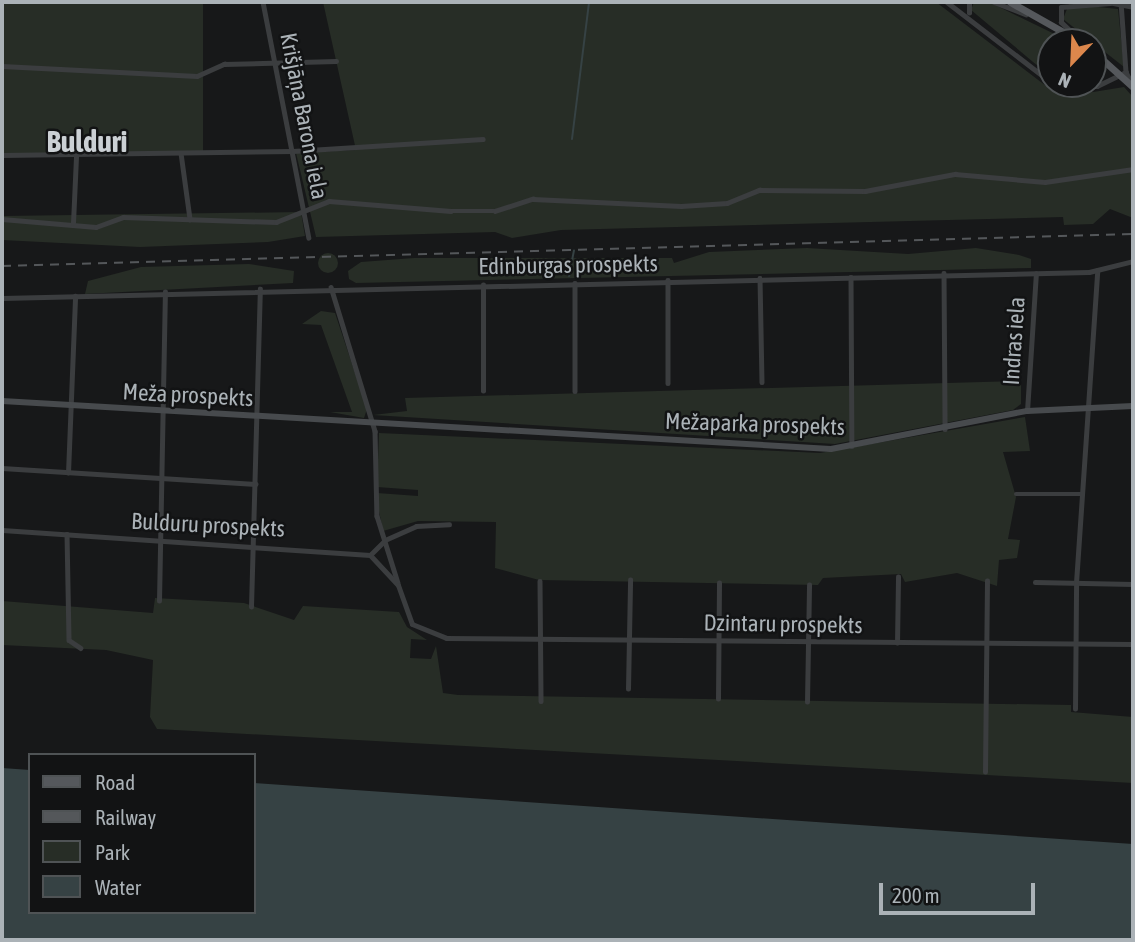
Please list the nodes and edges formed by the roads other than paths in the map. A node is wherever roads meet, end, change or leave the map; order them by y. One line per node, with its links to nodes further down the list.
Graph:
1 (263, 2): 14 (street, Krišjāņa Barona iela)
2 (947, 2): 9 (street)
3 (969, 2): 9 (street)
4 (994, 2): 10 (street)
5 (1010, 2): 10 (main road)
6 (1109, 2): 7 (street); 12 (street)
7 (1121, 4): 8 (street); 18 (street)
8 (1133, 7)
9 (969, 14): 17 (street)
10 (1036, 14): 11 (main road)
11 (1059, 28)
12 (1067, 28)
13 (336, 61): 14 (street)
14 (275, 63): 16 (street); 22 (street, Krišjāņa Barona iela)
15 (1107, 63): 20 (main road, bridge)
16 (2, 66)
17 (1037, 70)
18 (1126, 72): 19 (street); 20 (street)
19 (1107, 81)
20 (1133, 84)
21 (483, 139): 22 (street)
22 (293, 151): 23 (street); 27 (street, Krišjāņa Barona iela)
23 (181, 153): 25 (street); 29 (street)
24 (2, 155): 25 (street)
25 (76, 156): 30 (street)
26 (1133, 169): 27 (street)
27 (306, 214): 29 (street); 31 (street, Krišjāņa Barona iela)
28 (2, 219): 30 (street)
29 (190, 219): 30 (street)
30 (73, 223)
31 (309, 238)
32 (1133, 261): 33 (street, Edinburgas prospekts)
33 (1097, 271): 35 (street, Edinburgas prospekts); 51 (street)
34 (944, 273): 35 (street, Edinburgas prospekts); 36 (street, Edinburgas prospekts); 58 (street)
35 (1036, 273): 55 (street, Indras iela)
36 (851, 275): 37 (street, Edinburgas prospekts); 59 (street)
37 (760, 278): 38 (street, Edinburgas prospekts); 46 (street)
38 (668, 280): 39 (street, Edinburgas prospekts); 47 (street)
39 (575, 283): 40 (street, Edinburgas prospekts); 49 (street)
40 (483, 285): 41 (street, Edinburgas prospekts); 48 (street)
41 (331, 287): 42 (street, Edinburgas prospekts); 57 (street)
42 (260, 289): 43 (street, Edinburgas prospekts); 56 (street)
43 (165, 292): 44 (street, Edinburgas prospekts); 54 (street)
44 (75, 296): 45 (street, Edinburgas prospekts); 53 (street)
45 (2, 298)
46 (762, 382)
47 (668, 383)
48 (483, 391)
49 (575, 391)
50 (2, 401): 53 (main road, Meža prospekts)
51 (1087, 404): 52 (main road, Mežaparka prospekts); 55 (main road, Mežaparka prospekts); 65 (street)
52 (1133, 405)
53 (69, 406): 54 (main road, Meža prospekts); 61 (street)
54 (159, 411): 56 (main road, Meža prospekts); 62 (street)
55 (1027, 411): 58 (main road, Mežaparka prospekts)
56 (255, 416): 57 (main road, Meža prospekts); 63 (street)
57 (372, 423): 59 (main road, Mežaparka prospekts); 70 (street)
58 (945, 429): 59 (main road, Mežaparka prospekts)
59 (852, 447)
60 (2, 468): 61 (street)
61 (68, 473): 62 (street)
62 (160, 479): 63 (street); 69 (street)
63 (255, 484): 71 (street)
64 (1016, 494): 65 (street)
65 (1082, 494): 79 (street)
66 (449, 524): 70 (street)
67 (2, 530): 68 (street, Bulduru prospekts)
68 (67, 534): 69 (street, Bulduru prospekts); 93 (street)
69 (160, 540): 71 (street, Bulduru prospekts); 83 (street)
70 (385, 540): 72 (street); 81 (street)
71 (254, 546): 72 (street, Bulduru prospekts); 84 (street)
72 (370, 555): 81 (street)
73 (898, 577): 89 (street)
74 (630, 580): 86 (street)
75 (540, 581): 85 (street)
76 (987, 581): 90 (street)
77 (1035, 582): 79 (street)
78 (719, 583): 87 (street)
79 (1076, 583): 80 (street); 91 (street)
80 (1133, 583)
81 (398, 585): 85 (street, Dzintaru prospekts)
82 (809, 585): 88 (street)
83 (159, 601)
84 (251, 607)
85 (538, 639): 86 (street, Dzintaru prospekts); 96 (street)
86 (629, 639): 87 (street, Dzintaru prospekts); 94 (street)
87 (718, 640): 88 (street, Dzintaru prospekts); 95 (street)
88 (808, 641): 89 (street, Dzintaru prospekts); 97 (street)
89 (897, 643): 90 (street, Dzintaru prospekts)
90 (987, 643): 91 (street, Dzintaru prospekts); 99 (street)
91 (1075, 643): 92 (street, Dzintaru prospekts); 98 (street)
92 (1133, 644)
93 (81, 648)
94 (628, 690)
95 (718, 699)
96 (541, 701)
97 (807, 702)
98 (1075, 709)
99 (985, 772)

